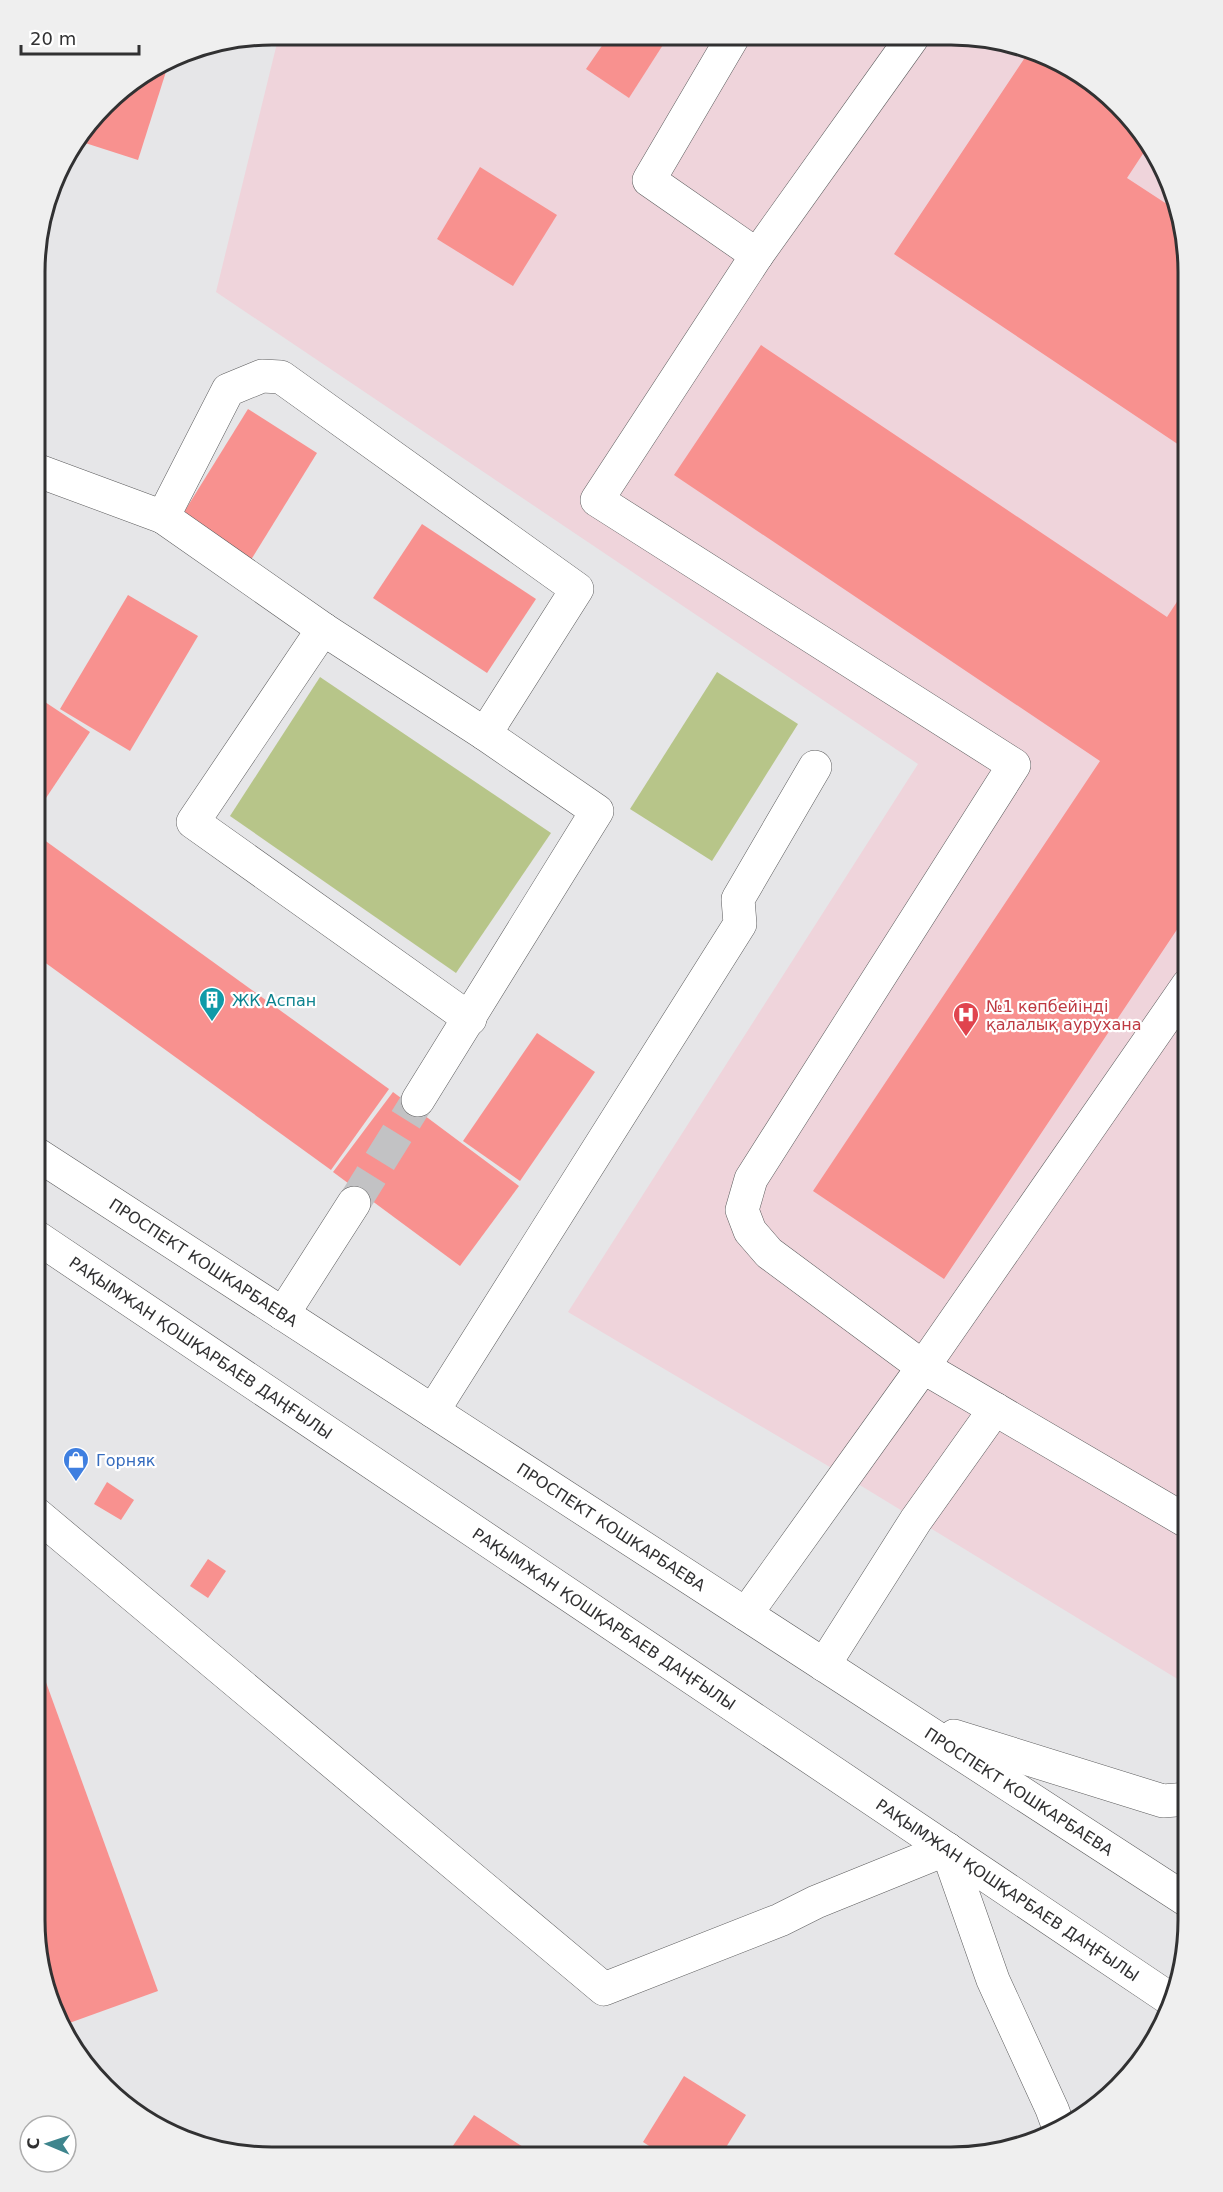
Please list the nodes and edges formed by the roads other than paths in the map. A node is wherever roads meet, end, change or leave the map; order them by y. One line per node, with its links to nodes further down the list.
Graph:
1 (728, 45): 3 (main road)
2 (907, 45): 3 (main road)
3 (757, 255): 16 (main road)
4 (45, 474): 5 (main road)
5 (163, 517): 6 (main road); 7 (main road)
6 (323, 629): 7 (main road); 10 (main road)
7 (485, 734): 10 (main road)
8 (815, 767): 18 (main road)
9 (1178, 999): 16 (main road)
10 (470, 1019): 11 (main road)
11 (418, 1100)
12 (45, 1160): 15 (main road, ПРОСПЕКТ КОШКАРБАЕВА)
13 (354, 1203): 15 (main road)
14 (45, 1243): 25 (main road, РАҚЫМЖАН ҚОШҚАРБАЕВ ДАҢҒЫЛЫ)
15 (283, 1314): 18 (main road, ПРОСПЕКТ КОШКАРБАЕВА)
16 (923, 1367): 17 (main road); 21 (main road)
17 (995, 1409): 19 (main road); 22 (main road)
18 (433, 1411): 21 (main road, ПРОСПЕКТ КОШКАРБАЕВА)
19 (1178, 1516)
20 (45, 1521): 25 (main road)
21 (746, 1614): 22 (main road, ПРОСПЕКТ КОШКАРБАЕВА)
22 (824, 1665): 23 (main road, ПРОСПЕКТ КОШКАРБАЕВА)
23 (916, 1725): 24 (main road); 26 (main road, ПРОСПЕКТ КОШКАРБАЕВА)
24 (1178, 1800)
25 (947, 1849): 27 (main road, РАҚЫМЖАН ҚОШҚАРБАЕВ ДАҢҒЫЛЫ); 28 (main road)
26 (1178, 1895)
27 (1165, 1996)
28 (1057, 2121)

